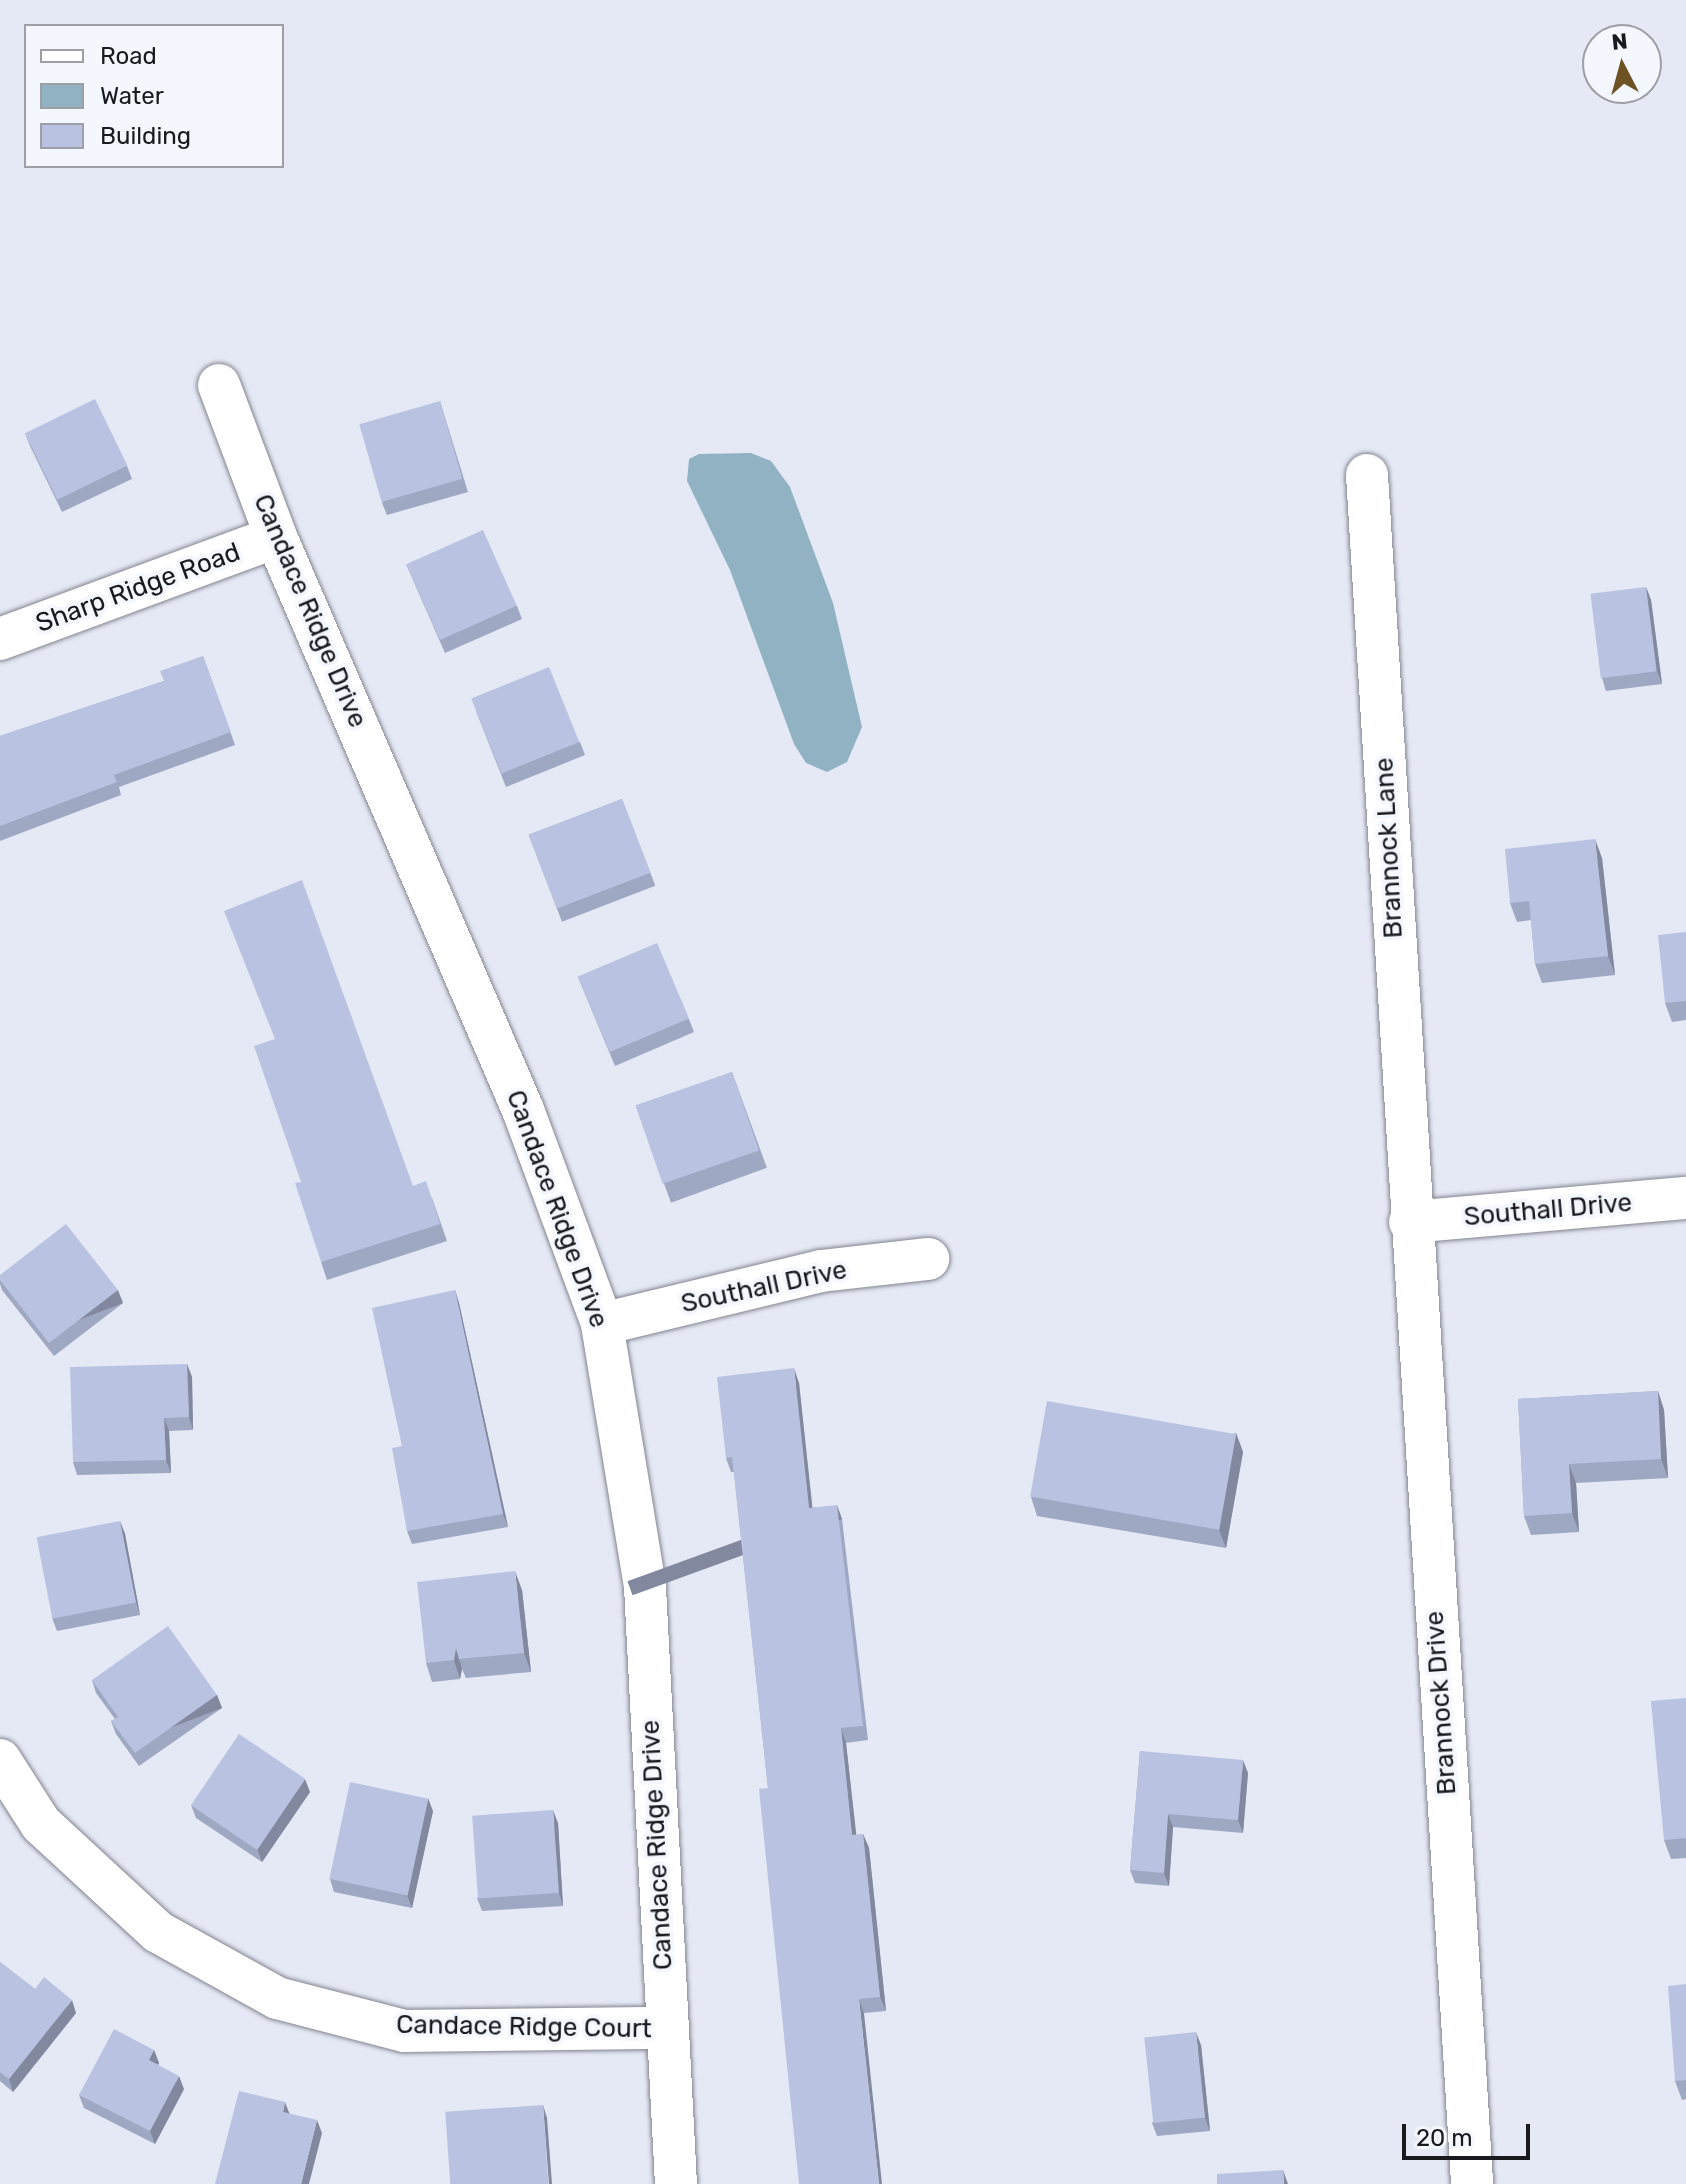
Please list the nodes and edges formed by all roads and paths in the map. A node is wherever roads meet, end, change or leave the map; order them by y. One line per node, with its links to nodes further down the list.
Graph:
1 (219, 385): 3 (street, Candace Ridge Drive)
2 (1367, 475): 6 (street, Brannock Lane)
3 (276, 537): 4 (street, Sharp Ridge Road); 8 (street, Candace Ridge Drive)
4 (0, 639)
5 (1686, 1198): 6 (street, Southall Drive)
6 (1410, 1222): 12 (street, Brannock Drive)
7 (928, 1259): 8 (street, Southall Drive)
8 (602, 1324): 10 (street, Candace Ridge Drive)
9 (0, 1760): 10 (street, Candace Ridge Court)
10 (666, 2028): 11 (street, Candace Ridge Drive)
11 (676, 2184)
12 (1472, 2184)

